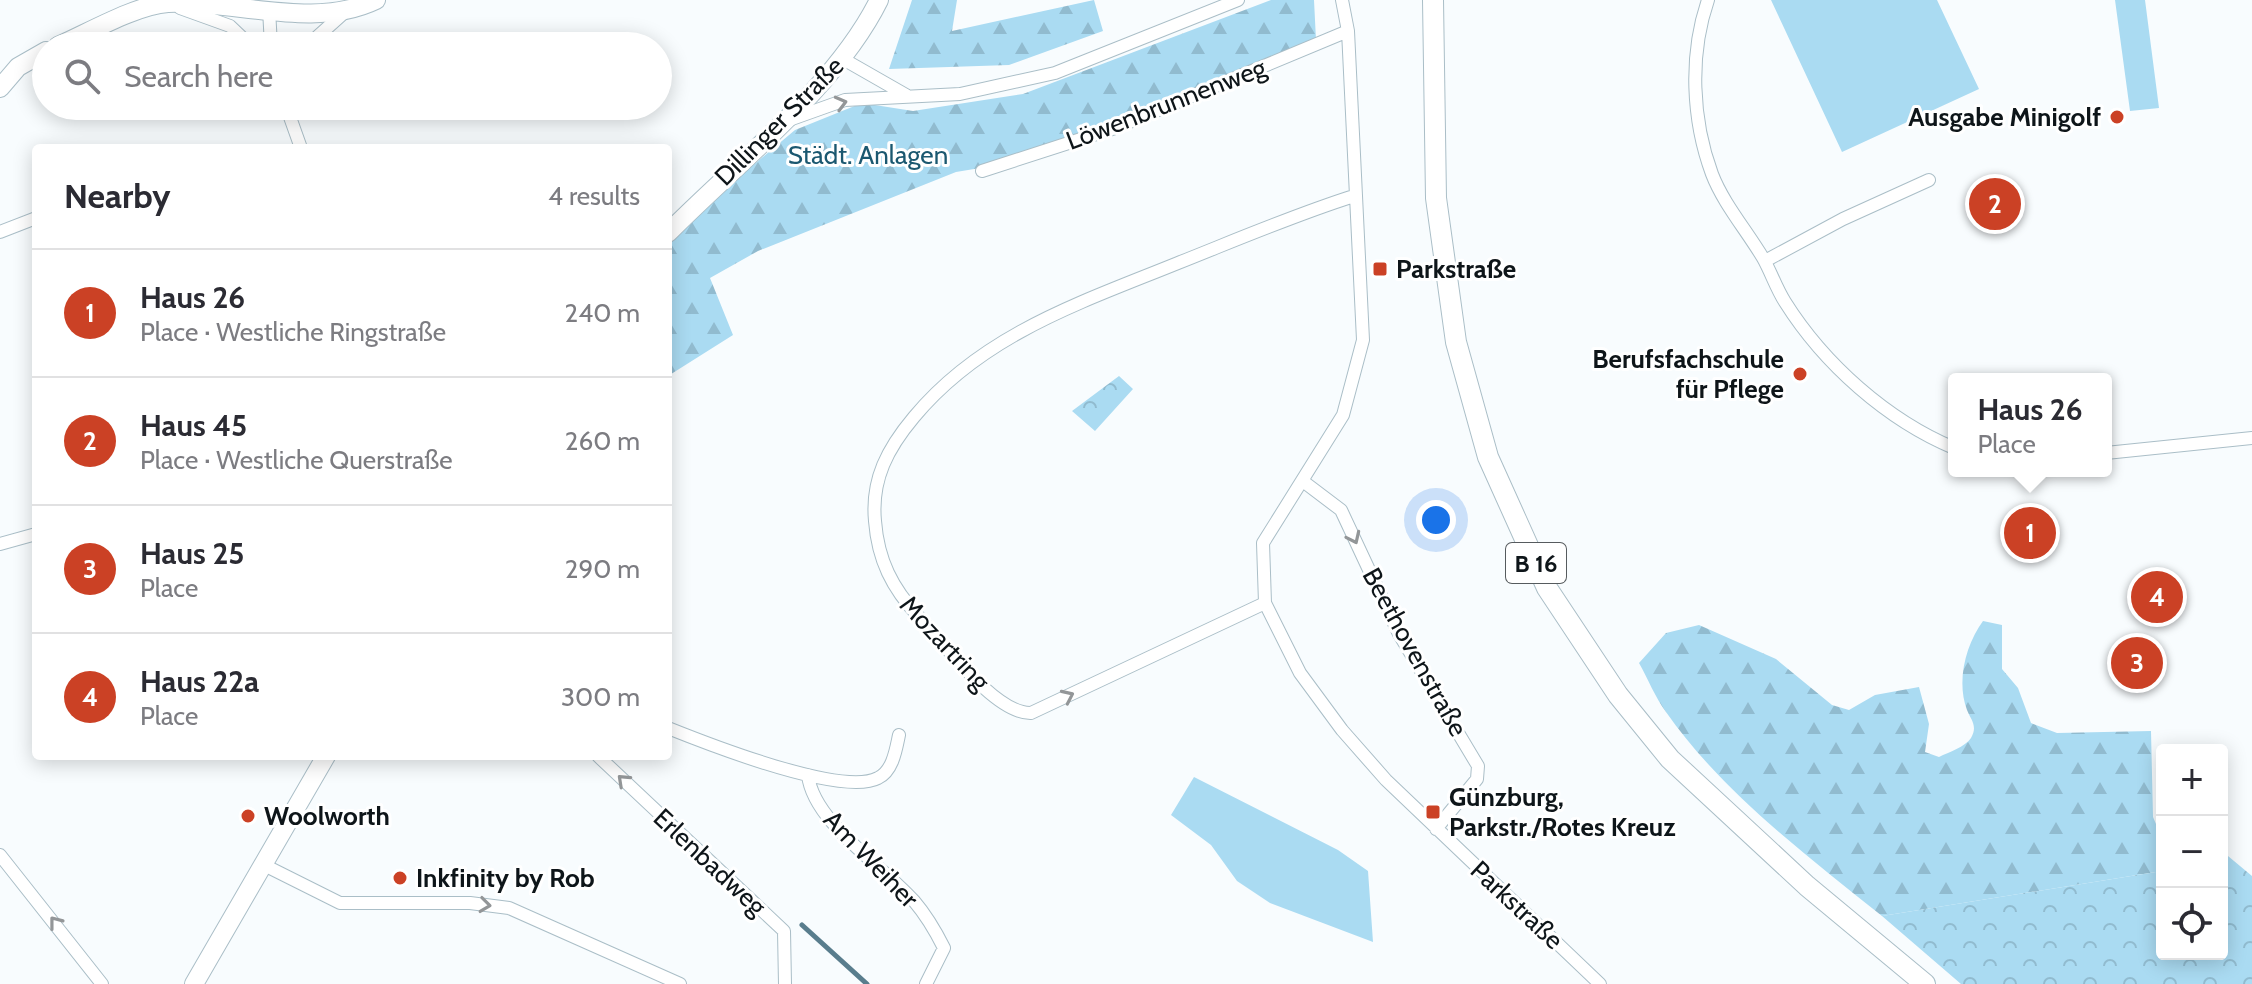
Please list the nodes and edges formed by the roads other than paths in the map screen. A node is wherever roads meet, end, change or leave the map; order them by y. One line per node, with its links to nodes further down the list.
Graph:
1 (376, 0): 9 (street)
2 (879, 0): 16 (street, Dillinger Straße)
3 (1238, 0): 18 (street)
4 (1342, 0): 10 (street, Parkstraße)
5 (1433, 0): 50 (main road, B 16)
6 (1708, 0): 28 (street)
7 (165, 3): 8 (street); 11 (street); 12 (street)
8 (269, 9): 9 (street); 13 (street)
9 (347, 11): 14 (street)
10 (1348, 31): 22 (street, Löwenbrunnenweg); 24 (street, Parkstraße)
11 (93, 32)
12 (236, 32)
13 (270, 32)
14 (323, 32)
15 (32, 59): 17 (street)
16 (843, 59): 18 (street); 20 (street, Dillinger Straße)
17 (0, 88)
18 (906, 95): 20 (street, one-way to 18)
19 (291, 120): 21 (street)
20 (779, 124): 26 (street, Dillinger Straße)
21 (300, 144)
22 (982, 171)
23 (1929, 180): 28 (street)
24 (1354, 196): 32 (street, Parkstraße); 35 (street, Mozartring, one-way to 35)
25 (32, 220): 27 (street)
26 (672, 229)
27 (0, 232)
28 (1765, 261): 30 (street)
29 (2252, 438): 31 (street)
30 (1948, 445)
31 (2112, 452)
32 (1304, 482): 35 (street, Parkstraße); 41 (street, Beethovenstraße, one-way to 41)
33 (32, 535): 34 (street)
34 (0, 544)
35 (1265, 603): 41 (street, Parkstraße)
36 (672, 729): 40 (street)
37 (899, 735): 40 (street)
38 (324, 760): 43 (street)
39 (602, 760): 47 (street, Erlenbadweg, one-way to 39)
40 (808, 775): 48 (street, Am Weiher)
41 (1436, 829): 49 (street, Parkstraße)
42 (0, 855): 44 (street, one-way to 42)
43 (264, 865): 45 (street); 46 (street, one-way to 46)
44 (102, 984)
45 (194, 984)
46 (680, 984)
47 (785, 984)
48 (926, 984)
49 (1600, 984)
50 (1925, 984)

